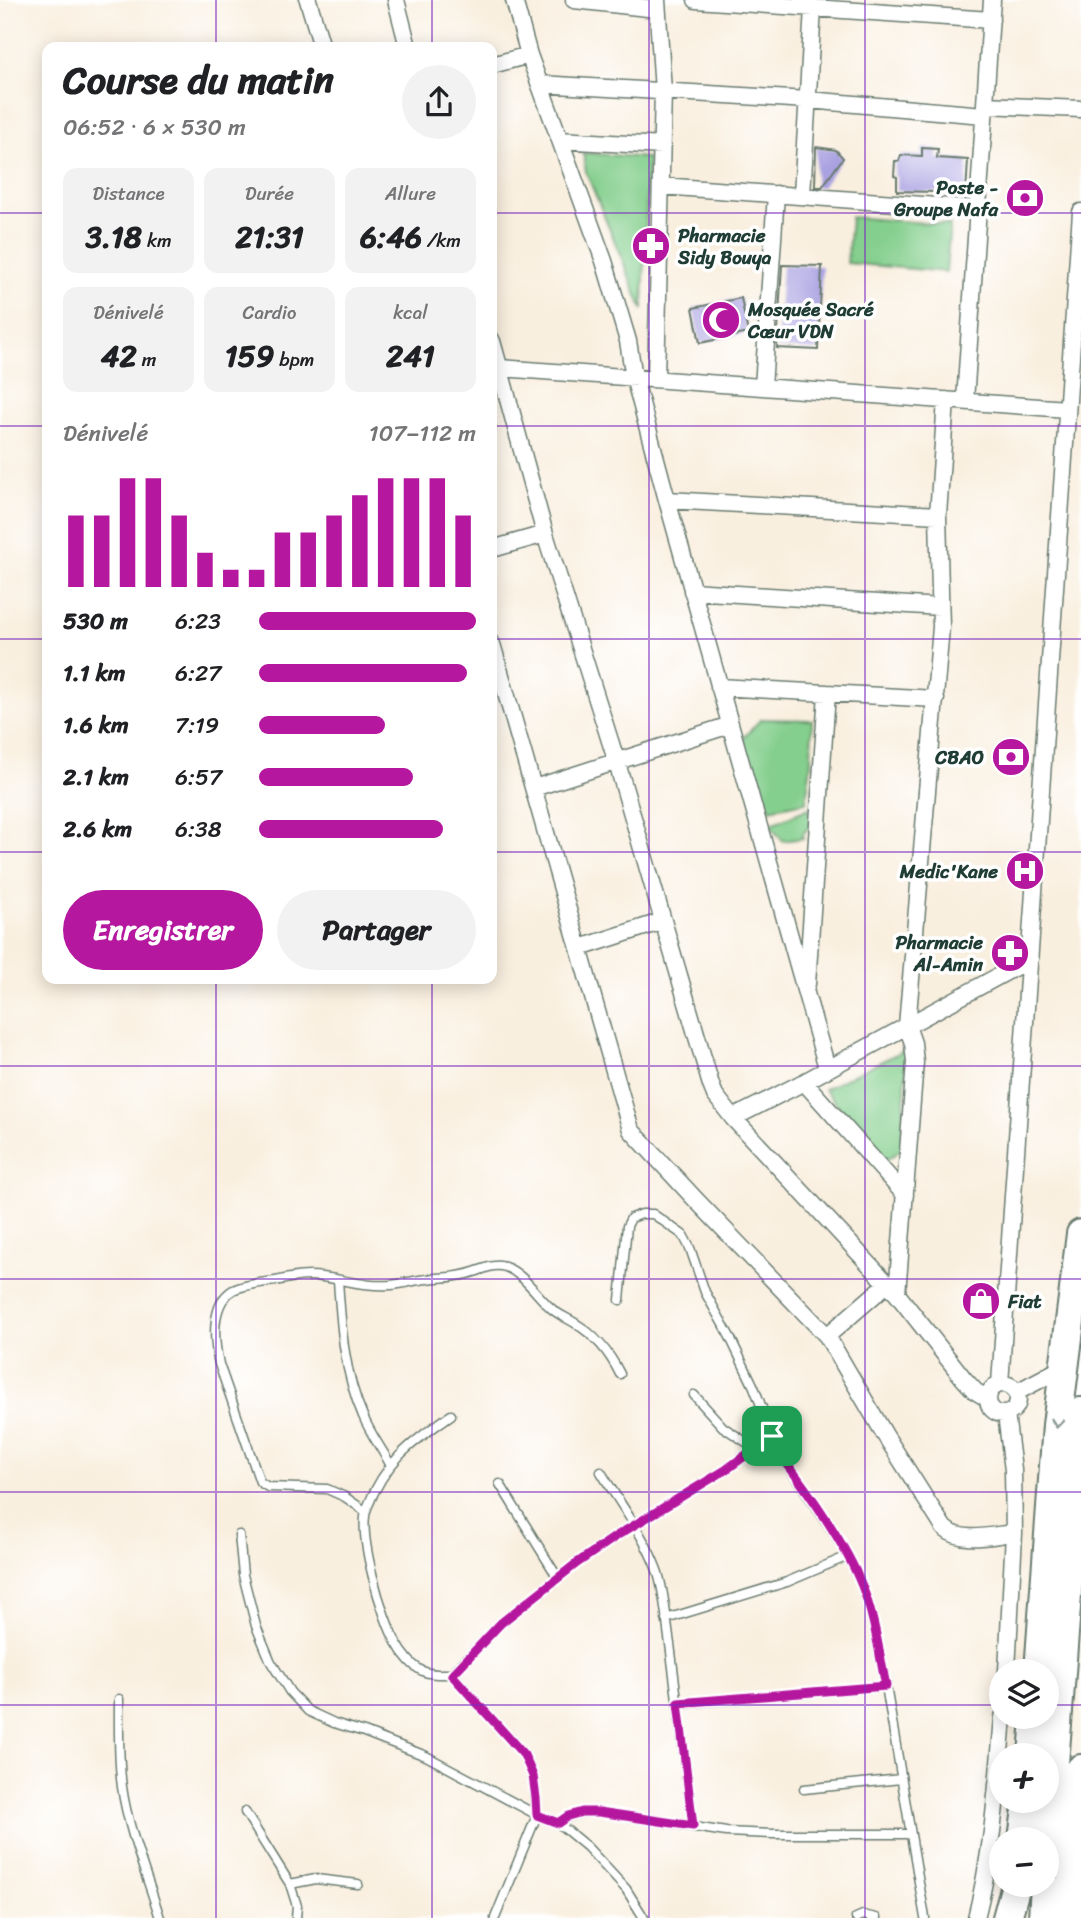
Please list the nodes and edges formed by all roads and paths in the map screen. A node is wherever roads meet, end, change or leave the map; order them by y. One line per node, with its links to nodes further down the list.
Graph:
1 (309, 0): 11 (street)
2 (396, 0): 12 (street)
3 (514, 0): 13 (street)
4 (574, 0): 8 (street)
5 (696, 0): 7 (street)
6 (992, 0): 10 (street)
7 (755, 3): 9 (street)
8 (657, 4): 16 (street)
9 (813, 8): 10 (street); 17 (street)
10 (990, 20): 18 (street)
11 (321, 42)
12 (407, 42)
13 (529, 55): 14 (street); 15 (street)
14 (497, 64)
15 (540, 84): 16 (street); 20 (street)
16 (663, 91): 17 (street); 21 (street)
17 (808, 100): 18 (street); 24 (street)
18 (985, 110): 19 (street); 25 (street)
19 (1081, 110)
20 (560, 140): 21 (street); 29 (street)
21 (662, 146): 22 (street)
22 (661, 186): 23 (street); 30 (street)
23 (776, 194): 24 (street); 31 (street)
24 (802, 195): 25 (street)
25 (978, 209): 33 (street)
26 (1081, 212): 34 (street)
27 (497, 360): 28 (street)
28 (499, 368): 29 (street); 37 (street)
29 (634, 377): 30 (street); 35 (street)
30 (656, 379): 31 (street)
31 (763, 387): 32 (street)
32 (946, 400): 33 (street); 36 (street)
33 (965, 401): 34 (street)
34 (1067, 409): 50 (street)
35 (667, 500): 36 (street); 39 (street)
36 (938, 515): 40 (street)
37 (545, 534): 38 (street); 46 (street)
38 (497, 548)
39 (692, 591): 40 (street); 42 (street)
40 (940, 607): 44 (street)
41 (497, 661): 47 (street)
42 (719, 687): 43 (street); 45 (street)
43 (827, 693): 44 (street); 51 (street)
44 (936, 699): 52 (street)
45 (730, 725): 46 (street); 51 (street)
46 (617, 762): 47 (street); 48 (street)
47 (534, 788): 49 (street)
48 (663, 921): 49 (street); 55 (street)
49 (580, 948): 61 (street)
50 (1030, 959): 52 (street); 64 (street)
51 (807, 996): 53 (street)
52 (907, 1026): 53 (street); 56 (street)
53 (827, 1068): 54 (street)
54 (804, 1082): 55 (street); 56 (street)
55 (733, 1118): 59 (street)
56 (905, 1195): 59 (street)
57 (1081, 1234): 62 (highway)
58 (338, 1280): 63 (lane); 73 (lane); 76 (lane)
59 (892, 1289): 61 (street); 67 (street)
60 (620, 1300): 71 (lane)
61 (827, 1336): 78 (street)
62 (1064, 1367): 65 (street); 84 (highway, one-way to 84)
63 (620, 1374)
64 (1000, 1384): 65 (street); 67 (street)
65 (1017, 1392): 69 (street)
66 (694, 1395): 72 (lane)
67 (988, 1398): 69 (street)
68 (1081, 1412): 97 (highway)
69 (1006, 1414): 78 (street)
70 (451, 1415): 73 (lane)
71 (772, 1436): 72 (lane); 80 (lane)
72 (755, 1448): 77 (lane)
73 (390, 1464): 76 (lane)
74 (601, 1472): 77 (lane)
75 (500, 1485): 81 (lane)
76 (365, 1511): 85 (lane)
77 (636, 1525): 81 (lane); 82 (lane)
78 (1014, 1533): 83 (street)
79 (239, 1535): 94 (lane)
80 (848, 1556): 82 (lane); 86 (lane)
81 (558, 1578): 85 (lane)
82 (666, 1619): 88 (lane)
83 (1008, 1659)
84 (1040, 1659)
85 (452, 1675): 94 (lane)
86 (886, 1686): 88 (lane); 91 (lane)
87 (119, 1699): 103 (lane)
88 (678, 1703): 96 (lane)
89 (1002, 1729): 110 (street)
90 (1081, 1769): 113 (highway)
91 (901, 1779): 92 (lane); 98 (lane)
92 (804, 1789)
93 (245, 1812): 99 (lane)
94 (537, 1815): 95 (lane); 105 (lane)
95 (558, 1823): 96 (lane); 106 (lane)
96 (693, 1826): 98 (lane)
97 (1049, 1827)
98 (910, 1833): 109 (lane)
99 (290, 1884): 100 (lane); 104 (lane)
100 (358, 1884)
101 (1013, 1897): 111 (highway)
102 (1044, 1897): 112 (highway)
103 (160, 1918)
104 (296, 1918)
105 (495, 1918)
106 (644, 1918)
107 (856, 1918): 108 (lane)
108 (876, 1918)
109 (925, 1918)
110 (976, 1918)
111 (1007, 1918)
112 (1043, 1918)
113 (1068, 1918)

